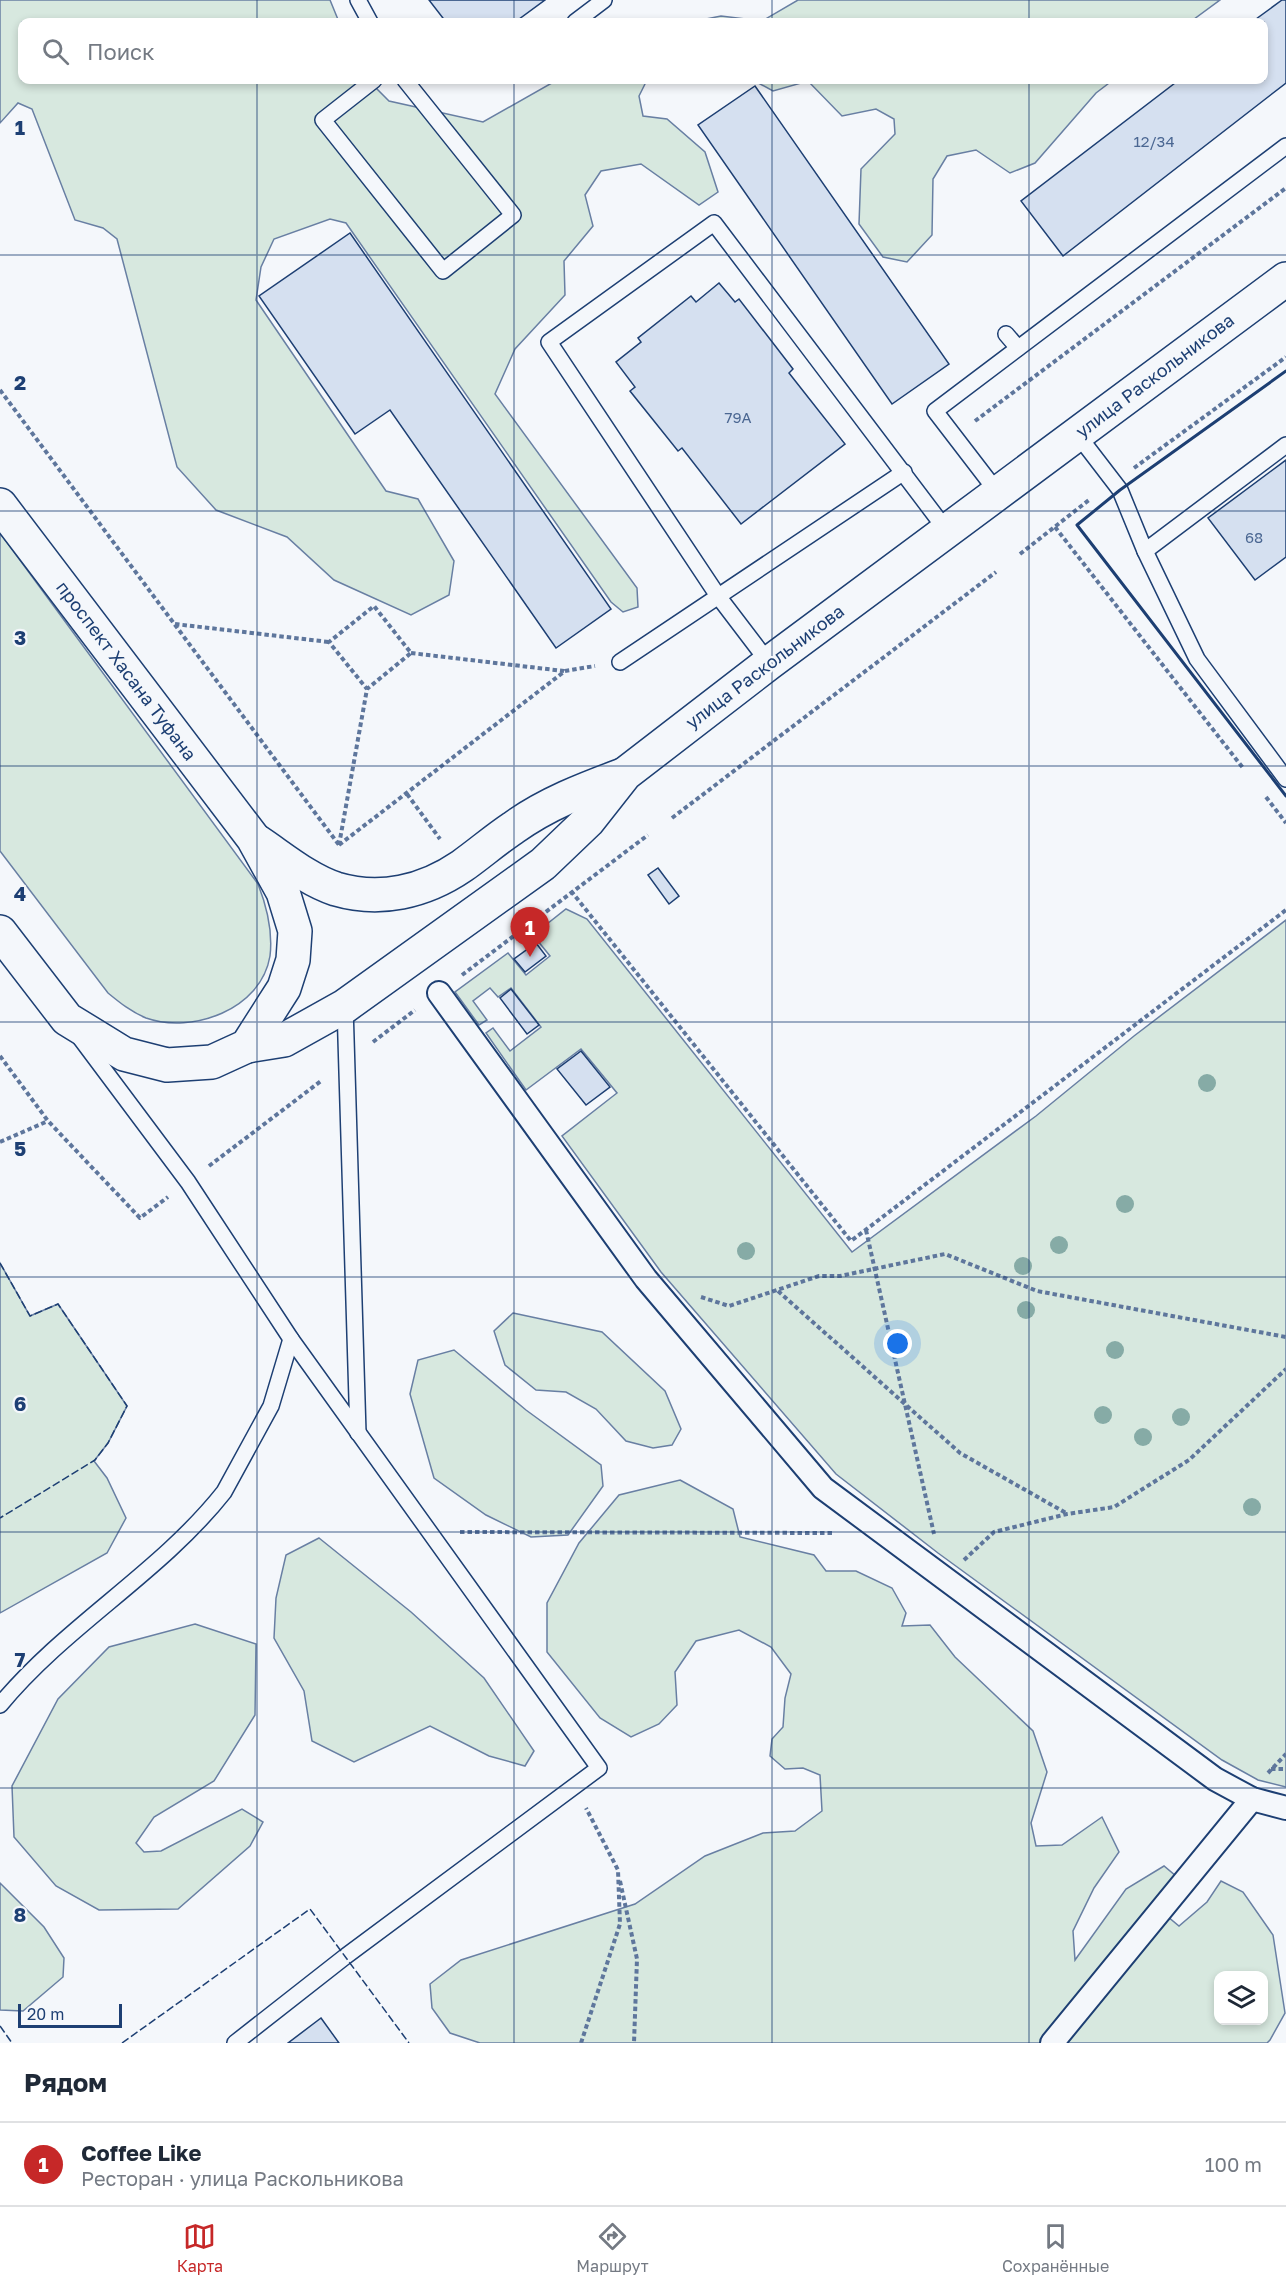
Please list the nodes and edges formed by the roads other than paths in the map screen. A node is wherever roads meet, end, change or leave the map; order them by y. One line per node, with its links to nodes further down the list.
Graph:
1 (358, 0): 3 (lane)
2 (604, 0): 4 (lane)
3 (368, 18)
4 (580, 18)
5 (369, 84): 6 (lane)
6 (408, 84)
7 (1286, 146): 10 (lane)
8 (1286, 279): 11 (street, улица Раскольникова)
9 (1006, 334): 10 (lane)
10 (1018, 348): 14 (lane)
11 (1077, 434): 14 (street, улица Раскольникова); 17 (lane)
12 (1286, 445): 17 (lane)
13 (904, 472): 16 (lane); 18 (lane); 18 (lane)
14 (998, 493): 16 (street, улица Раскольникова)
15 (0, 505): 23 (street, проспект Хасана Туфана)
16 (947, 531): 20 (street, улица Раскольникова)
17 (1145, 551): 22 (lane)
18 (718, 596): 19 (lane); 20 (lane)
19 (620, 662)
20 (769, 663): 21 (street, улица Раскольникова)
21 (625, 774): 23 (street); 26 (street, улица Раскольникова)
22 (1286, 778)
23 (253, 838): 28 (street)
24 (0, 932): 27 (street)
25 (439, 993): 32 (street)
26 (345, 1006): 28 (street, улица Раскольникова); 30 (lane)
27 (67, 1019): 28 (street, улица Раскольникова); 29 (lane)
28 (247, 1046)
29 (291, 1339): 30 (lane); 31 (lane)
30 (358, 1433): 34 (lane)
31 (0, 1705)
32 (1252, 1799): 33 (street); 35 (street)
33 (1286, 1808)
34 (235, 2043)
35 (1052, 2043)

